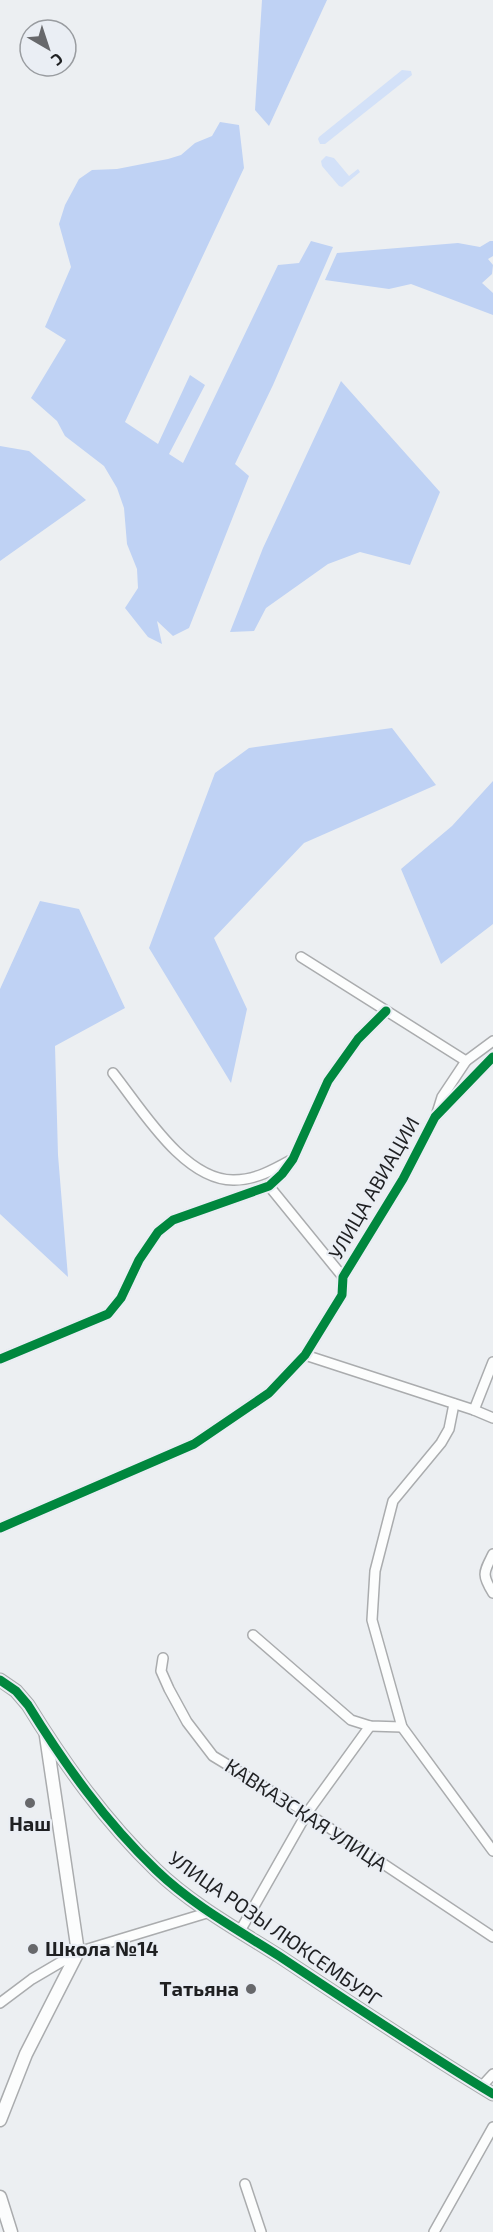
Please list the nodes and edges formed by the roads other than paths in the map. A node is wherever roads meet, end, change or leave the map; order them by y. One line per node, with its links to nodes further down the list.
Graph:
1 (302, 957): 2 (street)
2 (386, 1011): 5 (street); 8 (street)
3 (493, 1041): 5 (street, УЛИЦА АВИАЦИИ)
4 (493, 1057): 7 (street, УЛИЦА АВИАЦИИ)
5 (466, 1060): 7 (street, УЛИЦА АВИАЦИИ)
6 (113, 1073): 8 (street)
7 (435, 1117): 10 (street, УЛИЦА АВИАЦИИ)
8 (293, 1159): 9 (street)
9 (269, 1186): 10 (street); 12 (street)
10 (343, 1276): 11 (street, УЛИЦА АВИАЦИИ)
11 (306, 1355): 14 (street); 17 (street, УЛИЦА АВИАЦИИ)
12 (0, 1359)
13 (493, 1362): 15 (street)
14 (454, 1404): 15 (street); 24 (street)
15 (474, 1410): 16 (street)
16 (493, 1418)
17 (0, 1528)
18 (493, 1554): 19 (street)
19 (493, 1593)
20 (253, 1635): 23 (street)
21 (163, 1658): 26 (street, КАВКАЗСКАЯ УЛИЦА)
22 (0, 1680): 25 (street, УЛИЦА РОЗЫ ЛЮКСЕМБУРГ)
23 (370, 1726): 24 (street); 26 (street)
24 (402, 1727): 27 (street)
25 (45, 1732): 28 (street, УЛИЦА РОЗЫ ЛЮКСЕМБУРГ); 31 (street)
26 (307, 1813): 29 (street); 30 (street, КАВКАЗСКАЯ УЛИЦА)
27 (492, 1848)
28 (210, 1912): 29 (street, УЛИЦА РОЗЫ ЛЮКСЕМБУРГ); 31 (street)
29 (240, 1931): 34 (street, УЛИЦА РОЗЫ ЛЮКСЕМБУРГ)
30 (493, 1937)
31 (78, 1952): 32 (street); 36 (street)
32 (0, 2003)
33 (493, 2074): 34 (street)
34 (481, 2087): 35 (street, УЛИЦА РОЗЫ ЛЮКСЕМБУРГ)
35 (493, 2094)
36 (0, 2120)
37 (493, 2127): 42 (street)
38 (244, 2184): 41 (street)
39 (0, 2197): 40 (street)
40 (11, 2232)
41 (261, 2232)
42 (434, 2232)

